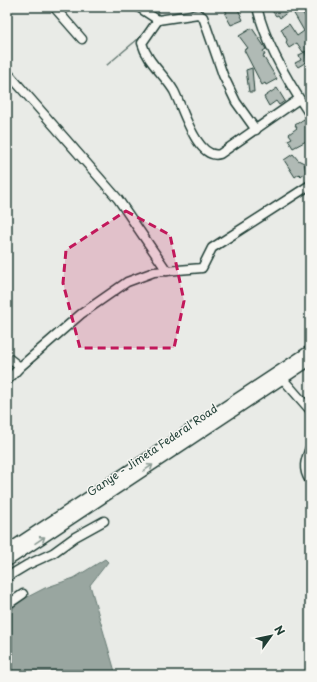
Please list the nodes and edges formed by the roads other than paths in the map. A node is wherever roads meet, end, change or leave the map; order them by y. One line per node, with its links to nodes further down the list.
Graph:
1 (54, 7): 5 (street)
2 (138, 7): 4 (street)
3 (257, 7): 7 (street)
4 (158, 20): 9 (street); 9 (street)
5 (82, 39)
6 (7, 72): 11 (street)
7 (299, 99): 8 (street); 9 (street)
8 (310, 115)
9 (256, 130)
10 (310, 185): 11 (street)
11 (167, 271): 15 (street)
12 (310, 351): 22 (main road, Ganye - Jimeta Federal Road)
13 (7, 357): 15 (street)
14 (310, 360): 16 (main road, Ganye - Jimeta Federal Road)
15 (20, 367): 17 (street)
16 (282, 378): 18 (street); 23 (main road, Ganye - Jimeta Federal Road, one-way to 16)
17 (7, 381)
18 (310, 410)
19 (310, 448): 20 (street)
20 (310, 481)
21 (104, 521): 24 (street)
22 (7, 551)
23 (7, 561)
24 (7, 577)
25 (23, 594): 26 (street)
26 (7, 605)

